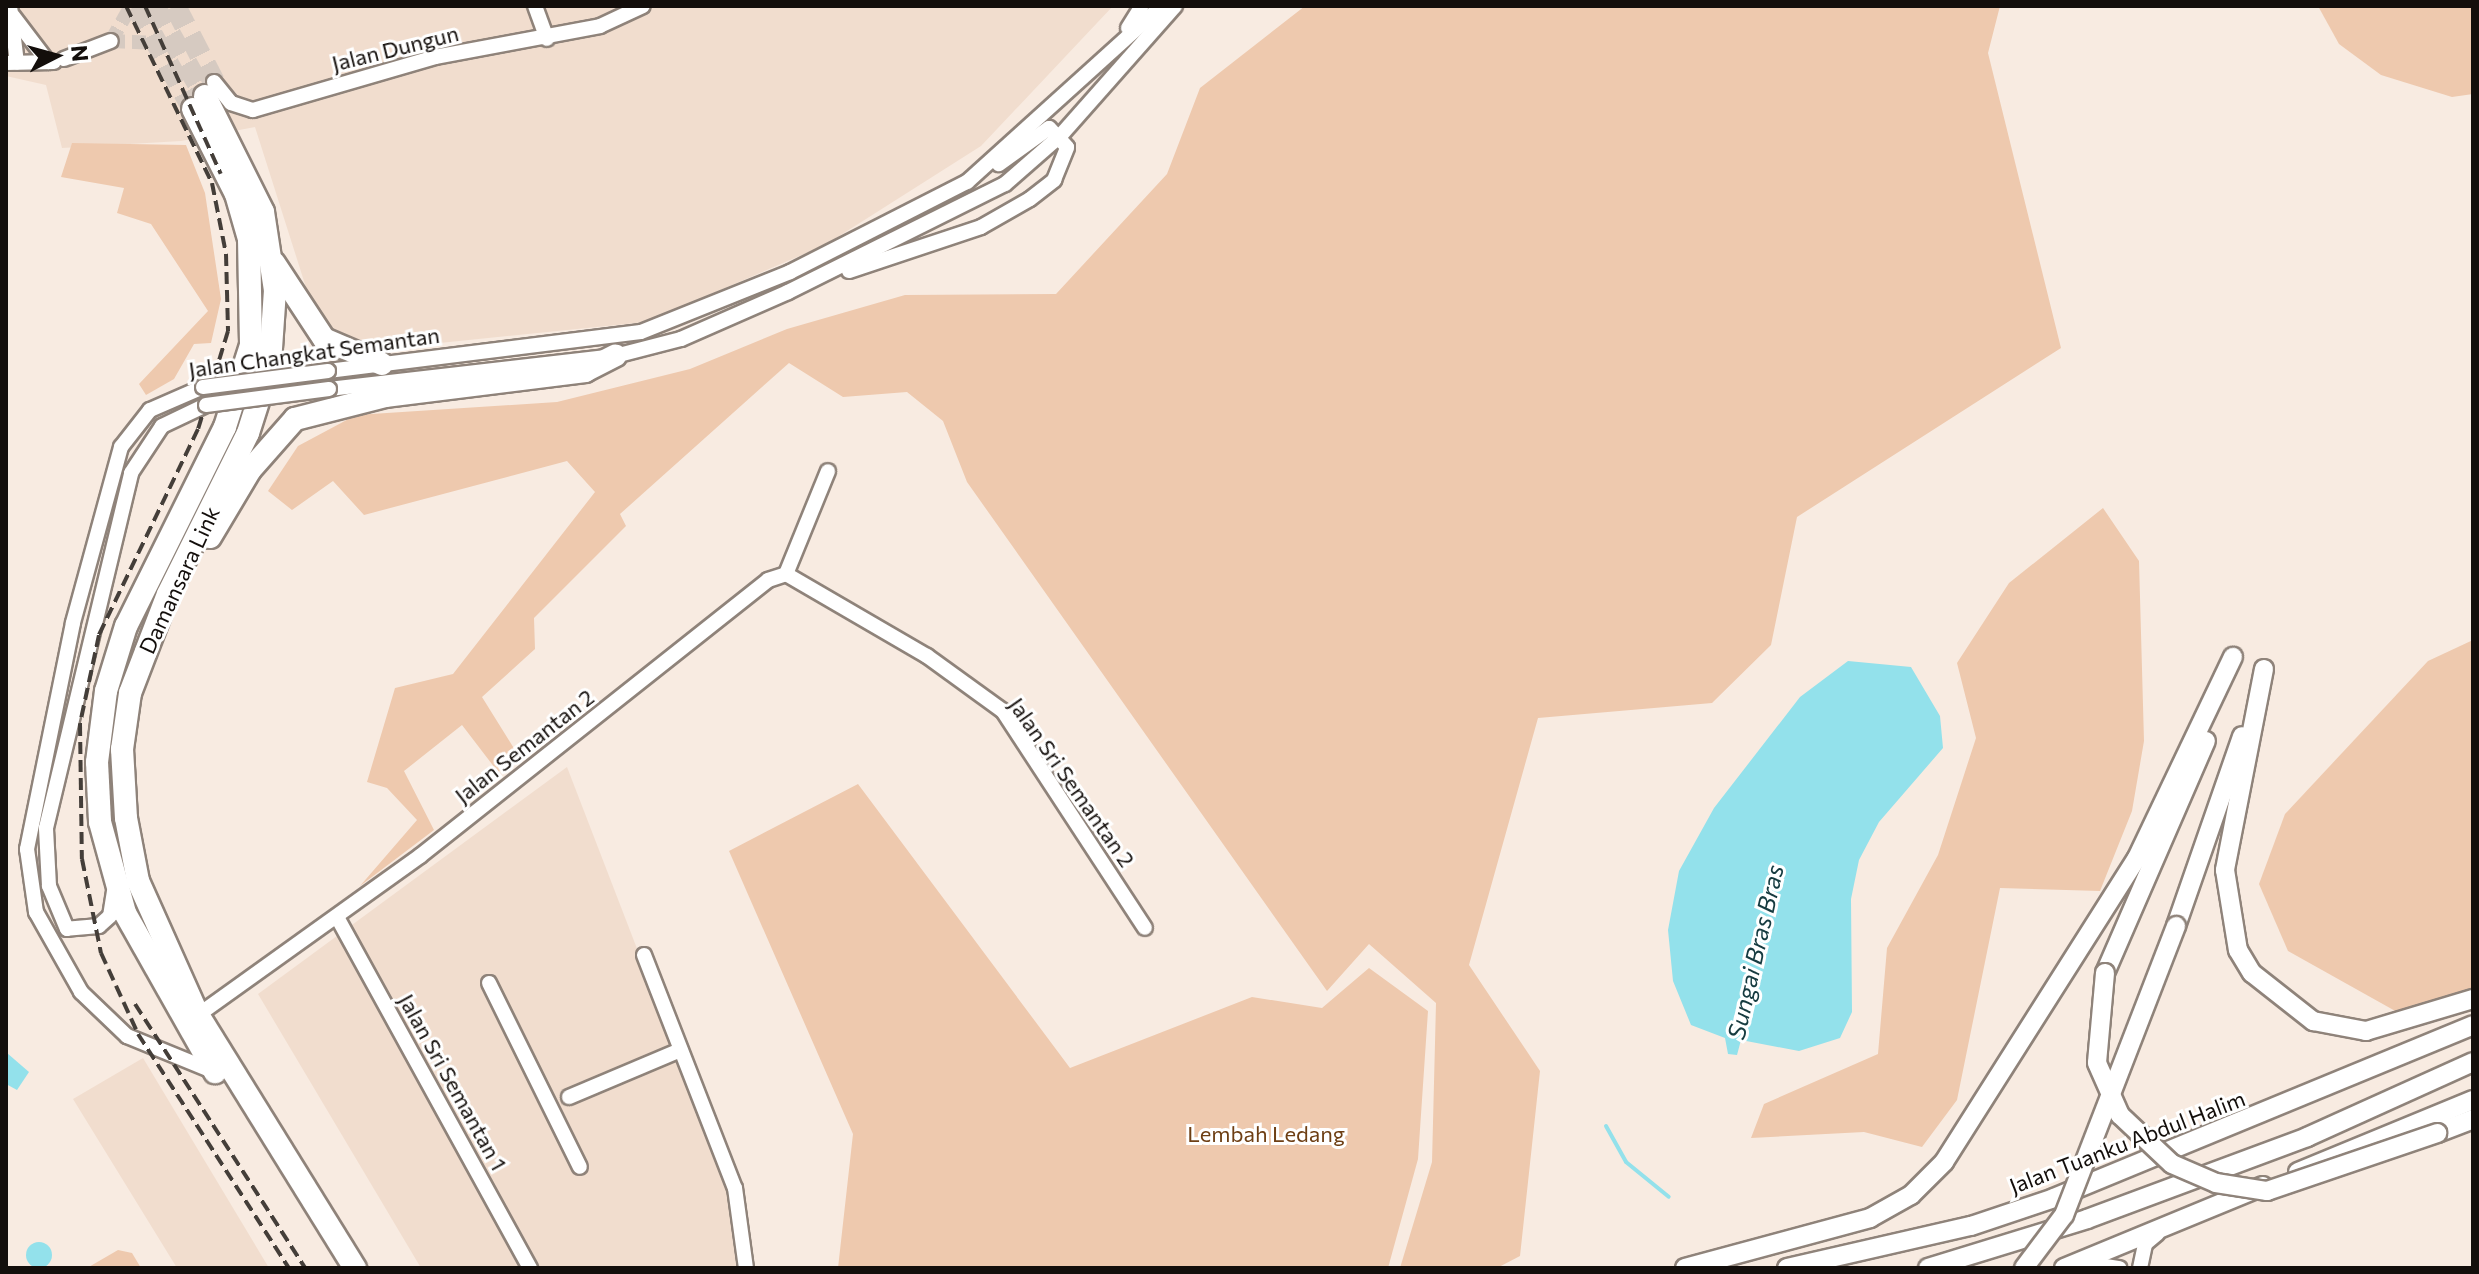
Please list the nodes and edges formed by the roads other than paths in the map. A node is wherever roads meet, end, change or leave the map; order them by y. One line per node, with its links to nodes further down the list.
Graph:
1 (535, 6): 7 (street)
2 (643, 6): 7 (street, Jalan Dungun)
3 (1142, 6): 11 (street, Jalan Changkat Semantan)
4 (1162, 6): 11 (street, Jalan Changkat Semantan)
5 (1176, 8): 13 (street, Jalan Changkat Semantan)
6 (12, 11): 9 (street); 10 (street)
7 (547, 39): 12 (street, Jalan Dungun)
8 (111, 41): 9 (street)
9 (56, 61): 10 (street)
10 (11, 63)
11 (1091, 70): 14 (street, Jalan Changkat Semantan)
12 (204, 96): 15 (highway, Damansara Link); 22 (highway, Damansara Link)
13 (1061, 135): 14 (street); 16 (street, Jalan Changkat Semantan); 16 (street)
14 (967, 182): 18 (street, Jalan Changkat Semantan)
15 (271, 259): 18 (highway); 21 (highway, Damansara Link)
16 (788, 292): 17 (street, Jalan Changkat Semantan)
17 (615, 356): 21 (highway); 22 (street, Jalan Changkat Semantan, bridge)
18 (382, 364): 32 (street, Jalan Changkat Semantan, bridge)
19 (828, 471): 20 (street)
20 (786, 574): 23 (street, Jalan Semantan 2); 24 (street, Jalan Sri Semantan 2)
21 (168, 594): 28 (highway, Damansara Link)
22 (107, 860): 32 (highway, Damansara Link)
23 (337, 917): 28 (street, Jalan Semantan 2); 41 (street, Jalan Sri Semantan 1)
24 (1145, 928)
25 (644, 955): 30 (street)
26 (489, 983): 36 (street)
27 (2473, 999): 46 (main road, bridge)
28 (198, 1015): 40 (highway, Damansara Link)
29 (2473, 1025): 44 (main road, Jalan Tuanku Abdul Halim)
30 (680, 1050): 33 (street); 42 (street)
31 (2473, 1062): 45 (main road)
32 (215, 1073): 39 (highway, Damansara Link)
33 (569, 1097)
34 (2473, 1100): 37 (main road)
35 (2473, 1119): 43 (main road, bridge)
36 (580, 1167)
37 (2170, 1224): 38 (main road); 48 (street)
38 (2069, 1265): 47 (street)
39 (337, 1268)
40 (355, 1268)
41 (530, 1268)
42 (746, 1268)
43 (1685, 1268)
44 (1787, 1268)
45 (1928, 1268)
46 (2024, 1268)
47 (2120, 1268)
48 (2140, 1268)

